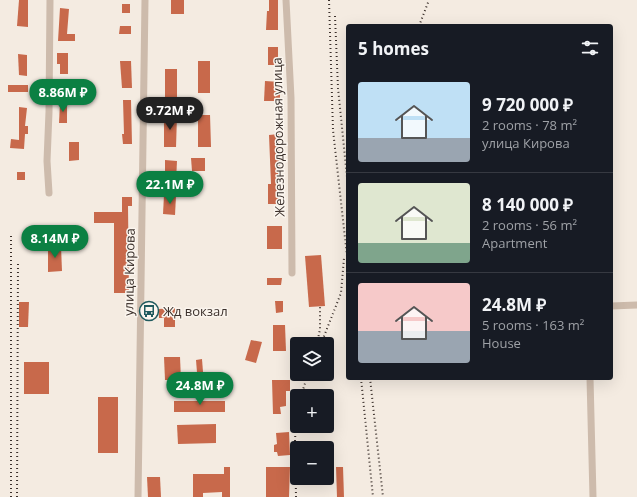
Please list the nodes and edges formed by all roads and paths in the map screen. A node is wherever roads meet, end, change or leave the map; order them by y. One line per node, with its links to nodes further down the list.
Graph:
1 (50, 0): 4 (street)
2 (145, 0): 9 (street, улица Кирова)
3 (286, 0): 5 (street, Железнодорожная улица)
4 (49, 193)
5 (292, 273)
6 (637, 305): 7 (street)
7 (613, 306)
8 (590, 380): 10 (street)
9 (138, 497)
10 (593, 497)

